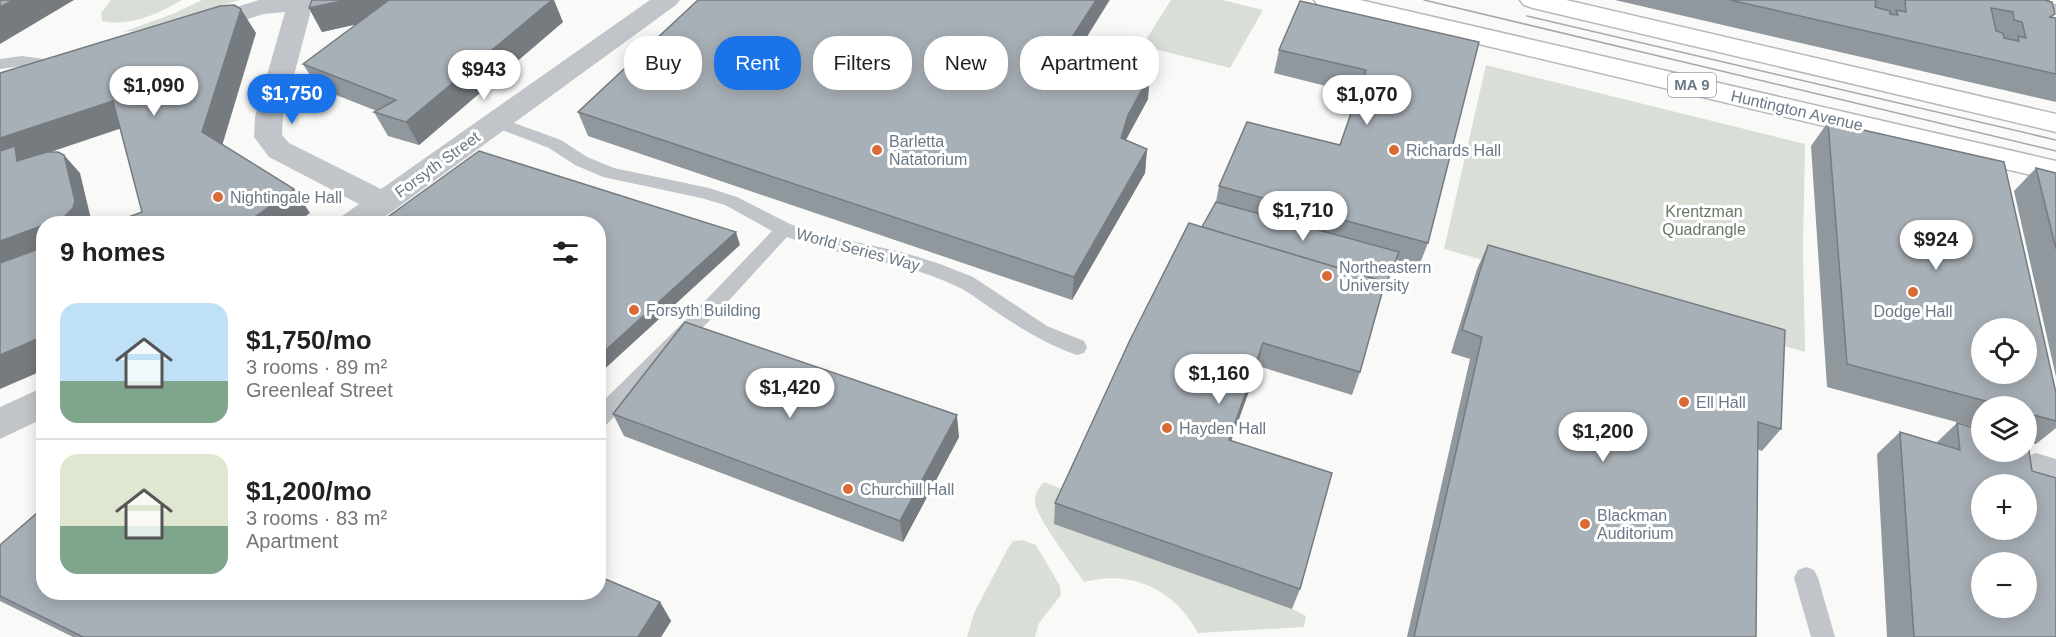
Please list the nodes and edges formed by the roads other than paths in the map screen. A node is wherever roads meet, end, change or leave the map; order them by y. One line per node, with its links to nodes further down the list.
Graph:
1 (667, 0): 10 (street, Forsyth Street)
2 (1328, 0): 12 (main road, Huntington Avenue / MA 9)
3 (1533, 0): 11 (main road)
4 (2013, 0): 5 (lane)
5 (2056, 8)
6 (174, 33): 13 (street)
7 (0, 64): 8 (lane)
8 (77, 64): 9 (street)
9 (0, 87)
10 (495, 122): 13 (street, Forsyth Street); 15 (lane, World Series Way)
11 (2056, 123)
12 (2056, 171)
13 (382, 203): 14 (street, Forsyth Street)
14 (364, 216)
15 (784, 229): 16 (lane, World Series Way); 18 (lane)
16 (1077, 347)
17 (36, 406): 19 (street)
18 (606, 412)
19 (0, 424)
20 (1806, 578): 21 (lane)
21 (1823, 637)

